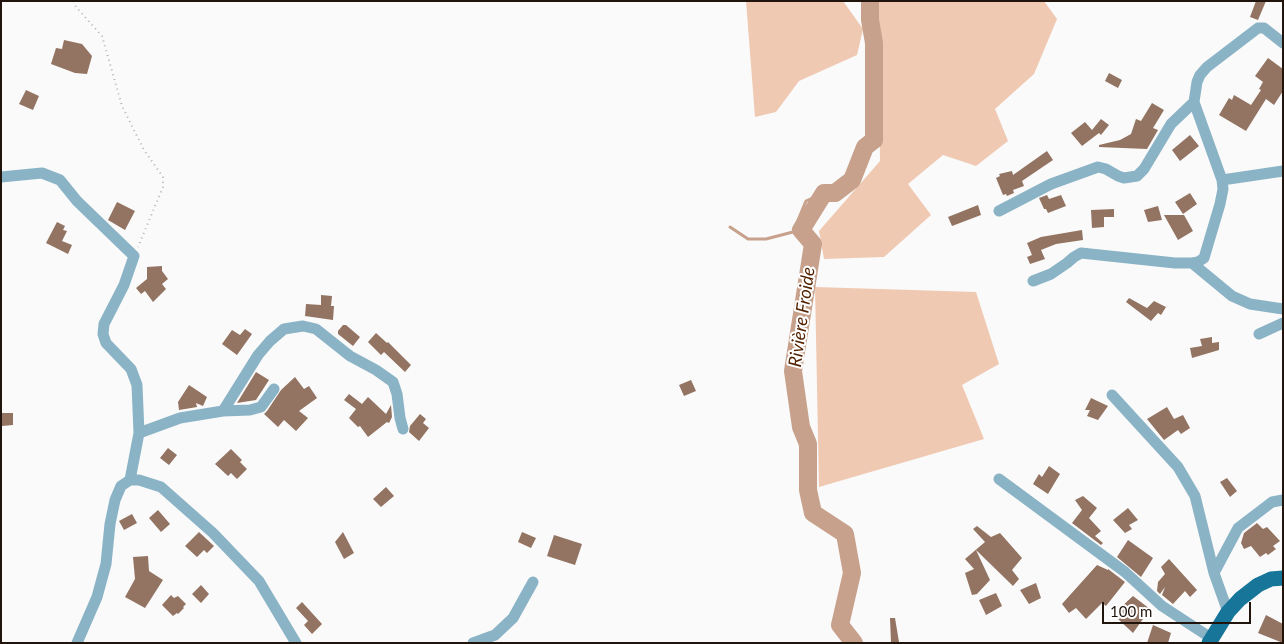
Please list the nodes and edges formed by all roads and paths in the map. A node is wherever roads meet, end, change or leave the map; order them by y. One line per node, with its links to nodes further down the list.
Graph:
1 (74, 1): 8 (path)
2 (1283, 43): 3 (street)
3 (1194, 102): 6 (street); 7 (street)
4 (1283, 171): 6 (street)
5 (1, 178): 8 (street)
6 (1222, 180): 9 (street)
7 (999, 211)
8 (134, 256): 18 (street)
9 (1192, 263): 10 (street); 11 (street)
10 (1033, 281)
11 (1283, 309)
12 (1283, 323): 13 (street)
13 (1259, 334)
14 (274, 389): 16 (street)
15 (1112, 395): 22 (street)
16 (223, 411): 17 (street); 18 (street)
17 (403, 429)
18 (139, 433): 20 (street)
19 (999, 479): 26 (street)
20 (130, 480): 27 (street); 28 (street)
21 (1283, 500): 22 (street)
22 (1214, 573): 25 (street)
23 (1283, 578): 25 (main road)
24 (533, 582): 29 (street)
25 (1228, 612): 26 (main road)
26 (1210, 640)
27 (77, 643)
28 (296, 643)
29 (473, 643)

